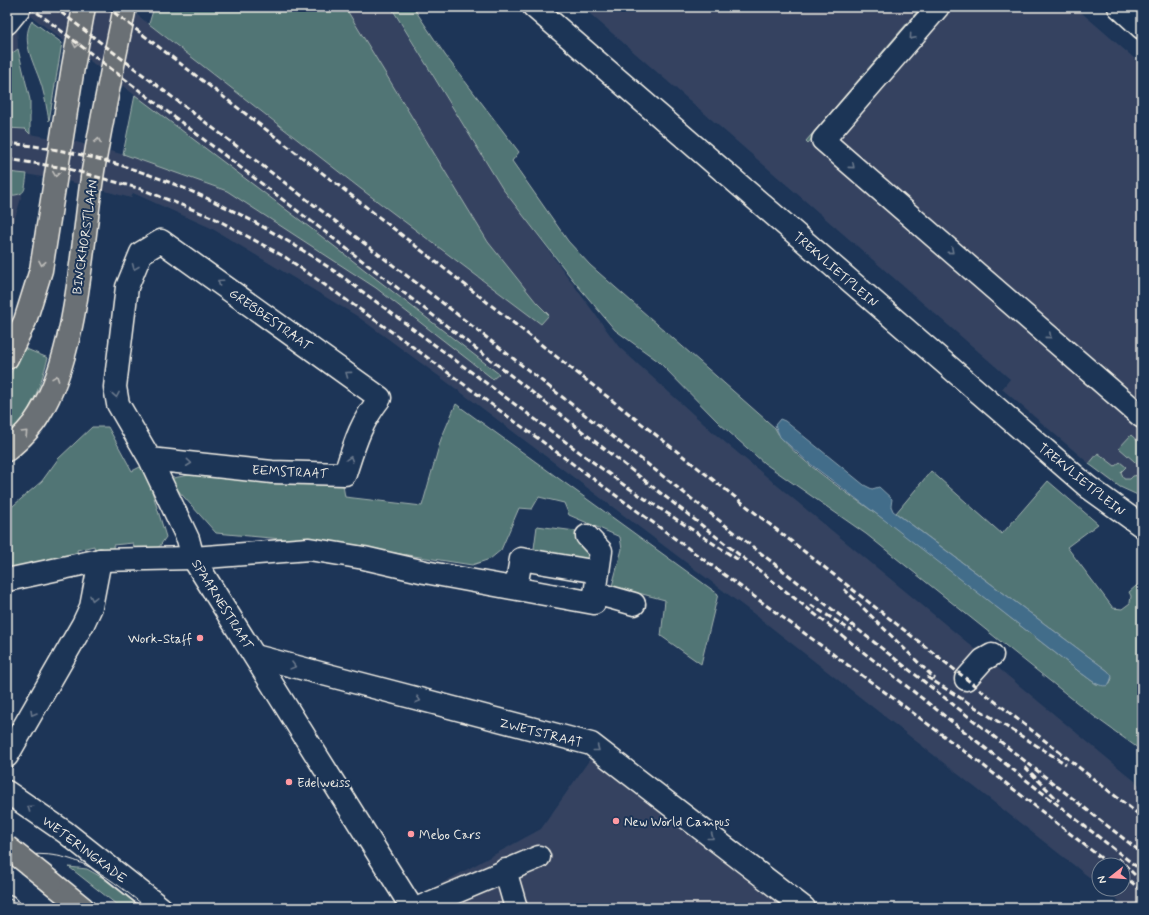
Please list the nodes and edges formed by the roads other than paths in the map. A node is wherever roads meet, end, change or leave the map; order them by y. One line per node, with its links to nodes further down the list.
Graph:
1 (20, 7): 7 (street)
2 (84, 7): 10 (main road, one-way to 10)
3 (125, 7): 13 (main road, BINCKHORSTLAAN, one-way to 3)
4 (534, 7): 15 (street, TREKVLIETPLEIN)
5 (938, 7): 12 (street, one-way to 12)
6 (1119, 7): 8 (street)
7 (7, 23)
8 (1142, 28)
9 (162, 241): 11 (street, GREBBESTRAAT, one-way to 9); 14 (street, SPAARNESTRAAT, one-way to 14)
10 (7, 358)
11 (380, 398): 14 (street, EEMSTRAAT, one-way to 11)
12 (1142, 417)
13 (7, 450)
14 (150, 459): 17 (street, SPAARNESTRAAT)
15 (1142, 526)
16 (587, 536): 20 (street)
17 (193, 558): 18 (street); 21 (street); 24 (street, SPAARNESTRAAT)
18 (100, 560): 19 (street); 26 (street, one-way to 26)
19 (7, 580)
20 (597, 582): 21 (street); 21 (street); 22 (street)
21 (516, 587)
22 (634, 604)
23 (992, 655): 25 (street)
24 (255, 656): 33 (street, SPAARNESTRAAT); 36 (street, ZWETSTRAAT, one-way to 36)
25 (966, 680)
26 (7, 756)
27 (7, 792): 32 (street, WETERINGKADE, one-way to 27)
28 (7, 847): 31 (main road, bridge)
29 (539, 856): 30 (street)
30 (505, 870): 34 (street); 35 (street)
31 (82, 908)
32 (161, 908)
33 (412, 908)
34 (418, 908)
35 (516, 908)
36 (804, 908)

